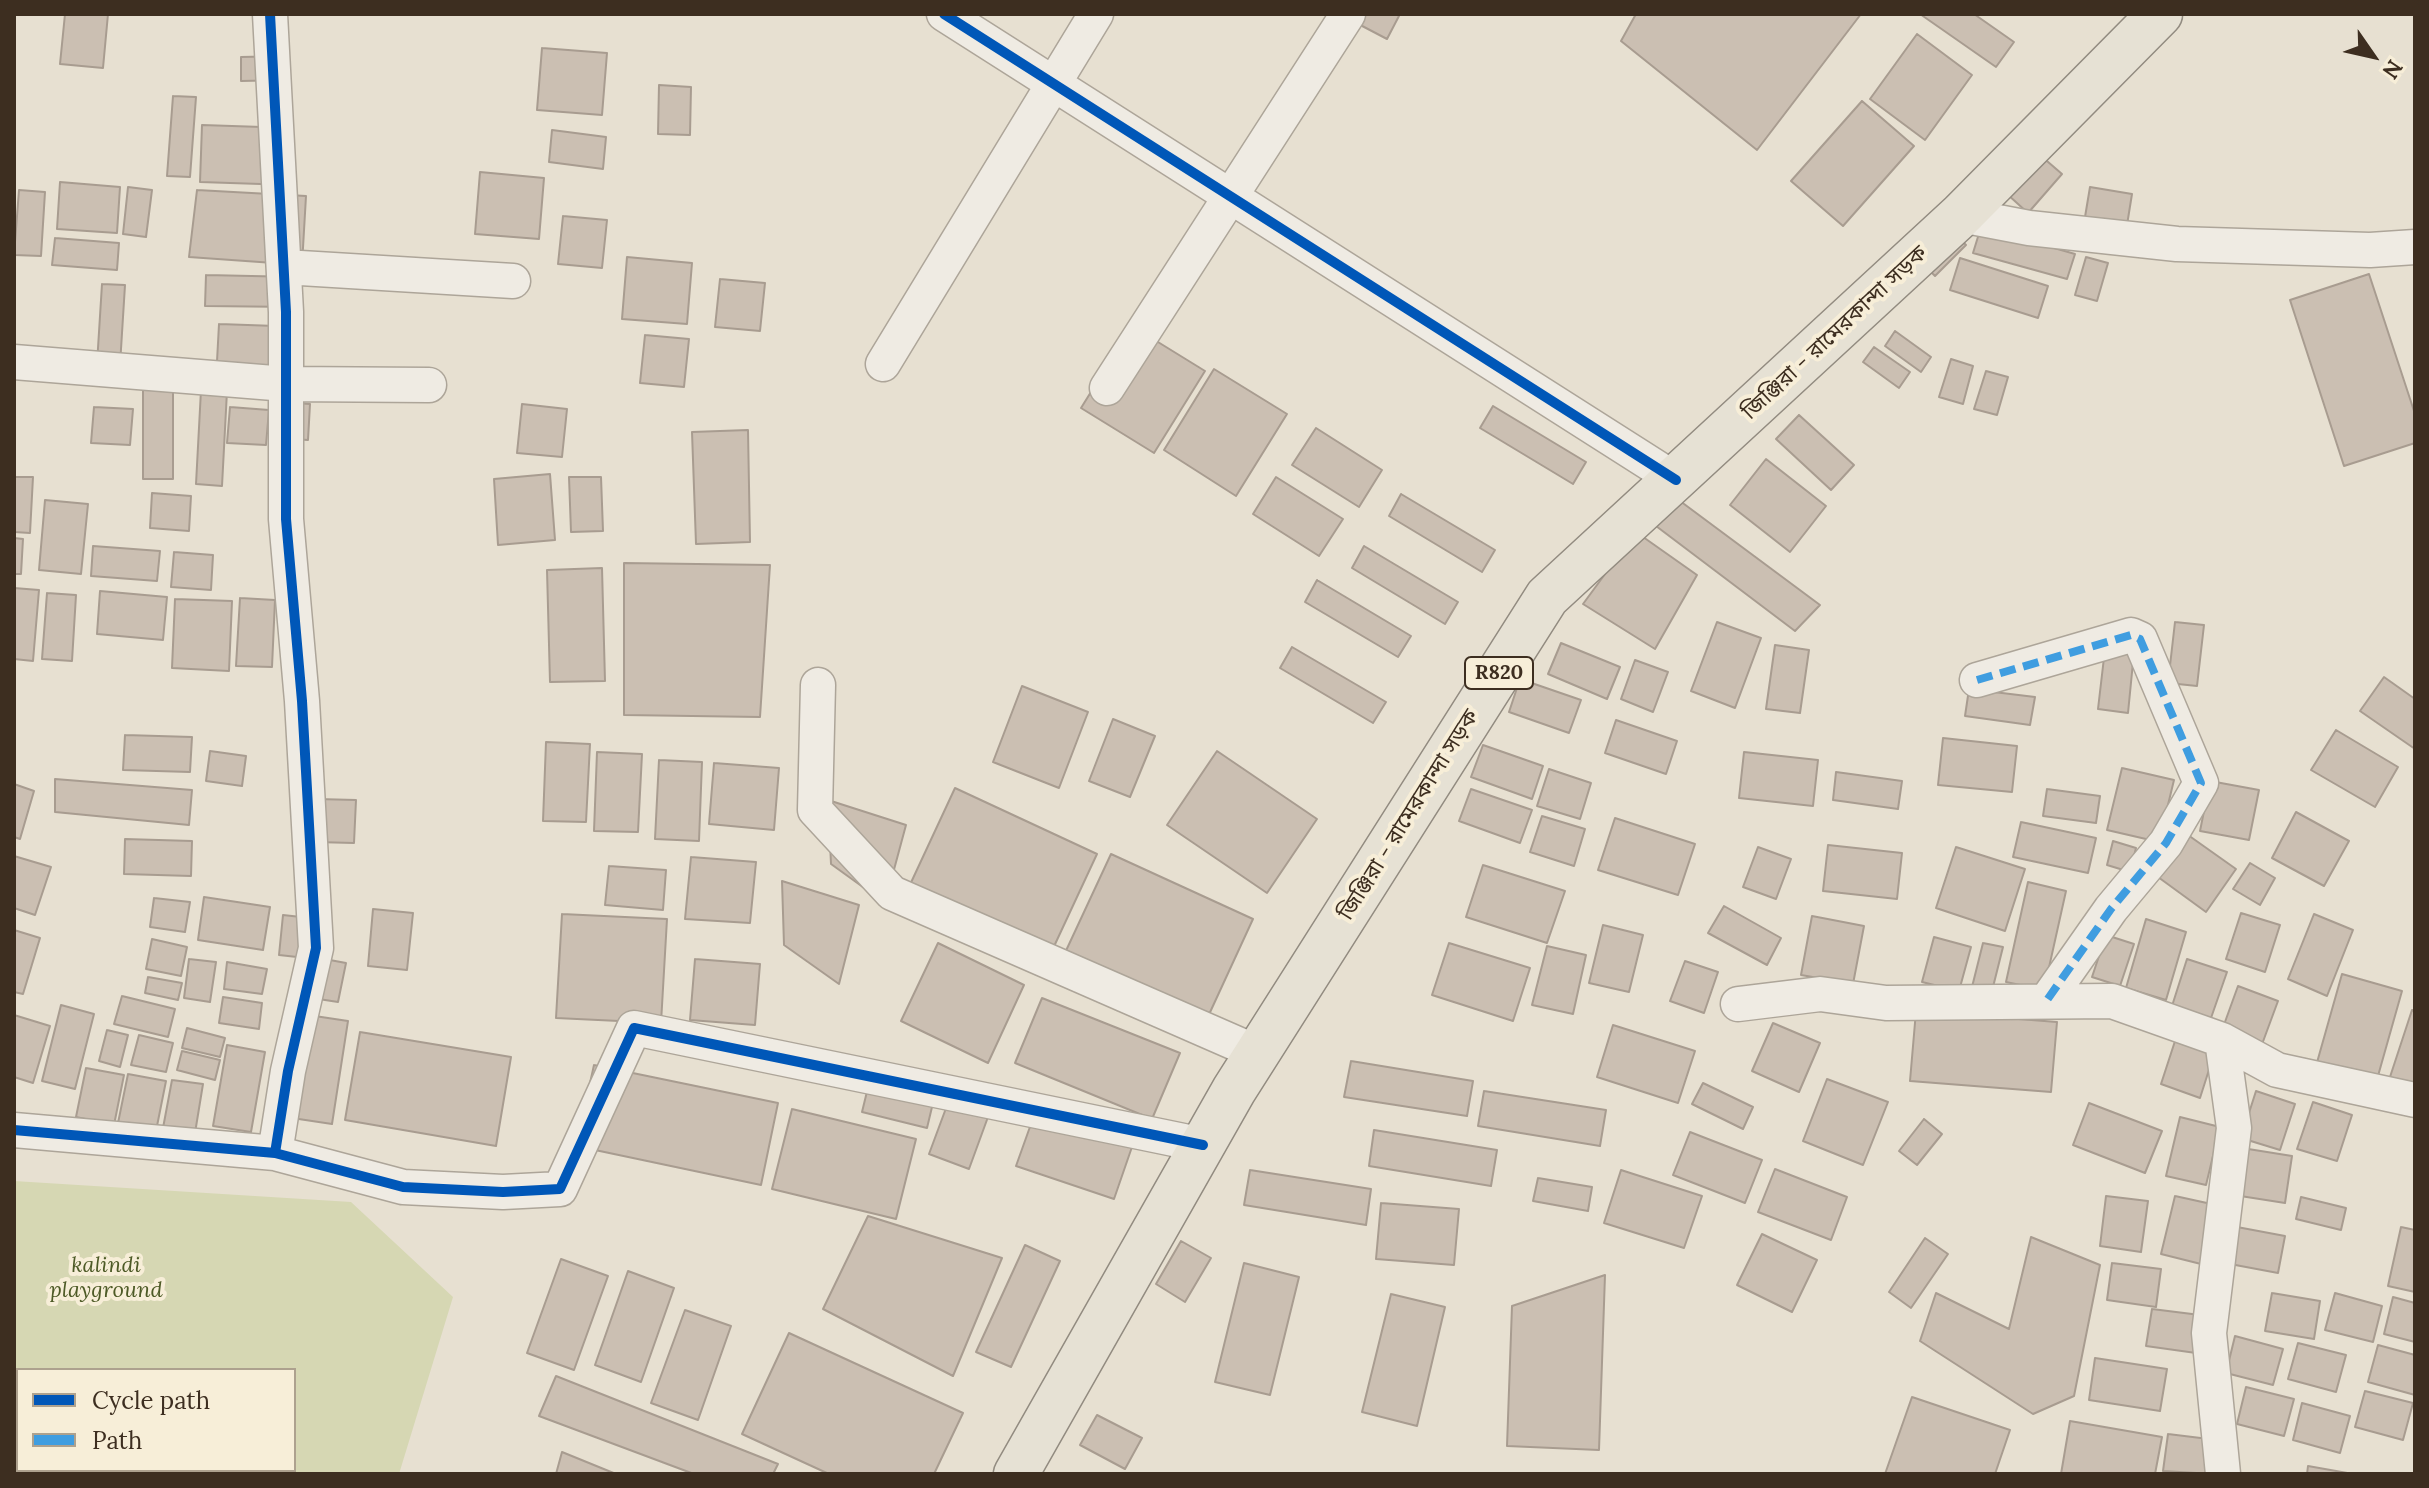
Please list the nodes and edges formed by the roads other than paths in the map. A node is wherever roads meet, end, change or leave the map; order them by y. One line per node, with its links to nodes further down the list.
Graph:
1 (270, 14): 10 (street)
2 (944, 14): 6 (street)
3 (1096, 14): 6 (street)
4 (1348, 14): 7 (street)
5 (2160, 14): 8 (main road, জিঞ্জিরা - রামেরকান্দা সড়ক / R820)
6 (1055, 85): 7 (street); 13 (street)
7 (1229, 195): 16 (street); 17 (street)
8 (1961, 215): 9 (street); 17 (main road, জিঞ্জিরা - রামেরকান্দা সড়ক / R820)
9 (2415, 247)
10 (284, 267): 11 (street); 14 (street)
11 (513, 281)
12 (14, 362): 14 (street)
13 (883, 364)
14 (286, 384): 15 (street); 27 (street)
15 (429, 385)
16 (1107, 388)
17 (1676, 480): 23 (main road, জিঞ্জিরা - রামেরকান্দা সড়ক / R820)
18 (1977, 680): 20 (street)
19 (818, 685): 23 (street)
20 (2047, 1000): 21 (street); 22 (street)
21 (1738, 1004)
22 (2222, 1040): 24 (street); 29 (street)
23 (1258, 1053): 26 (main road, জিঞ্জিরা - রামেরকান্দা সড়ক / R820)
24 (2415, 1100)
25 (14, 1130): 27 (street)
26 (1203, 1145): 27 (street); 28 (main road, জিঞ্জিরা - রামেরকান্দা সড়ক / R820)
27 (275, 1153)
28 (1016, 1474)
29 (2223, 1474)

